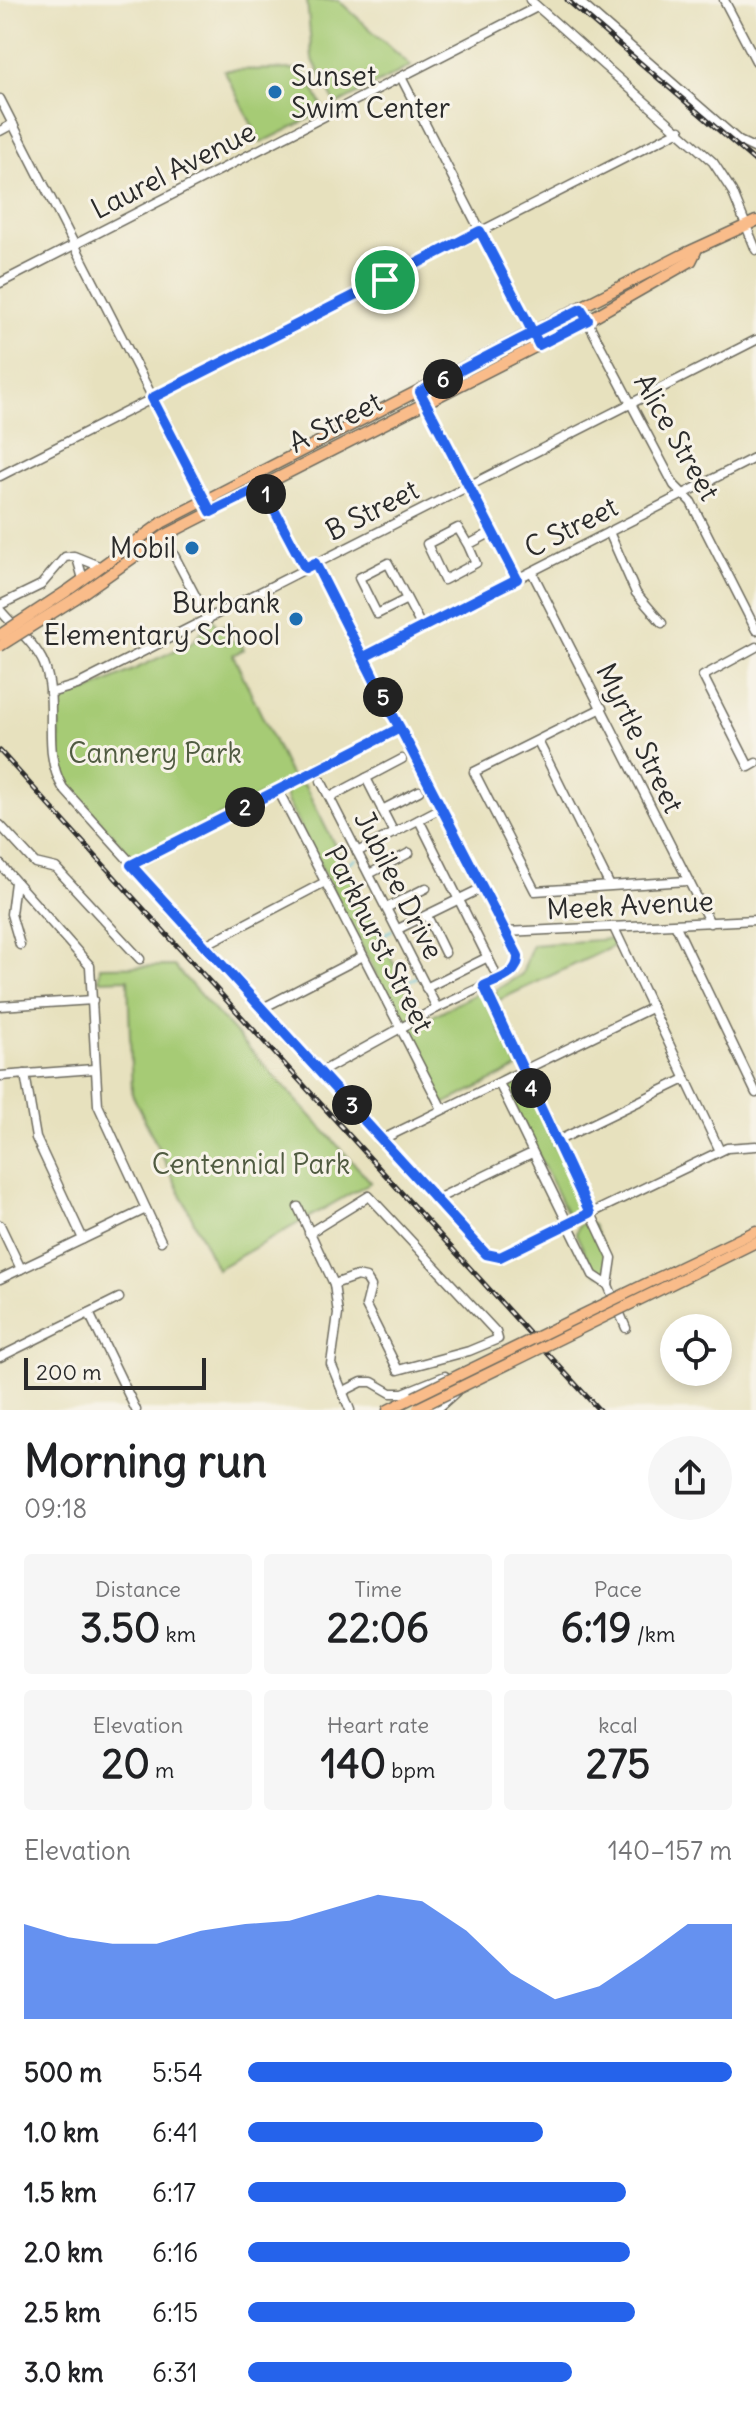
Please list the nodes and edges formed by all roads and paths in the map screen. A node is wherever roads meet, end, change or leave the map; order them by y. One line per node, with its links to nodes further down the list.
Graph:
1 (530, 0): 4 (street)
2 (577, 0): 11 (street)
3 (724, 0): 5 (street)
4 (537, 7): 6 (street, Laurel Avenue); 9 (street)
5 (756, 61)
6 (401, 77): 14 (street); 15 (street, Laurel Avenue)
7 (0, 99): 8 (street)
8 (13, 124): 10 (street); 15 (street)
9 (680, 130): 13 (street); 14 (street)
10 (0, 131)
11 (756, 149)
12 (756, 221): 13 (main road, A Street)
13 (744, 227): 16 (street); 17 (main road, A Street)
14 (480, 231): 21 (street); 25 (street)
15 (75, 246): 18 (street, Laurel Avenue); 25 (street)
16 (756, 250)
17 (696, 251): 19 (main road, A Street); 20 (main road, A Street)
18 (0, 283)
19 (581, 309): 20 (street, Alice Street); 21 (main road, A Street)
20 (588, 320): 23 (main road, A Street); 27 (street, Alice Street)
21 (533, 333): 23 (street); 24 (main road, A Street)
22 (756, 340): 27 (street, B Street)
23 (539, 345): 26 (main road, A Street)
24 (420, 392): 26 (street); 29 (main road, A Street)
25 (152, 398): 30 (street); 34 (street)
26 (425, 403): 31 (street); 32 (main road, A Street)
27 (631, 403): 31 (street, B Street); 33 (street, Alice Street)
28 (756, 457): 33 (street, C Street)
29 (256, 475): 32 (street); 34 (main road, A Street)
30 (0, 476)
31 (468, 486): 36 (street); 41 (street, B Street)
32 (262, 487): 35 (main road, A Street); 43 (street)
33 (683, 495): 37 (street, C Street); 50 (street, Alice Street)
34 (204, 500): 35 (street); 42 (main road, A Street)
35 (211, 512): 38 (main road, A Street)
36 (492, 532): 39 (street); 46 (street)
37 (609, 532): 44 (street, C Street); 52 (street)
38 (164, 536): 47 (main road, A Street); 51 (street)
39 (468, 545): 39 (street)
40 (77, 558): 42 (street); 45 (street); 49 (street)
41 (315, 563): 43 (street, B Street); 58 (street)
42 (99, 566): 45 (main road, A Street)
43 (305, 568): 51 (street, B Street)
44 (532, 572): 46 (street, C Street); 60 (street, Myrtle Street)
45 (83, 579): 47 (main road, A Street)
46 (517, 579): 53 (street, C Street)
47 (72, 595): 55 (main road, A Street, bridge); 56 (main road, A Street, bridge)
48 (407, 599): 48 (street); 53 (street)
49 (0, 608): 59 (street)
50 (752, 611): 54 (street, Alice Street)
51 (208, 620): 59 (street, B Street)
52 (662, 623)
53 (422, 628): 58 (street, C Street)
54 (756, 630)
55 (0, 635)
56 (0, 646)
57 (756, 647): 64 (street)
58 (364, 657): 61 (street)
59 (50, 693): 78 (street)
60 (602, 708): 62 (street); 80 (street, Myrtle Street)
61 (400, 728): 67 (street); 70 (street)
62 (538, 741): 83 (street); 83 (street)
63 (402, 759): 65 (street)
64 (756, 763)
65 (366, 778): 69 (street); 71 (street)
66 (321, 781): 69 (street, Jubilee Drive)
67 (278, 790): 78 (street); 82 (street, Parkhurst Street)
68 (419, 791): 71 (street)
69 (330, 797): 75 (street, Jubilee Drive)
70 (441, 808): 72 (street); 85 (street)
71 (382, 810): 74 (street)
72 (419, 820): 74 (street); 86 (street)
73 (0, 825): 100 (street)
74 (394, 833): 75 (street)
75 (357, 852): 79 (street, Jubilee Drive)
76 (409, 853): 79 (street)
77 (0, 864): 81 (street)
78 (131, 865): 96 (street)
79 (369, 874): 87 (street, Jubilee Drive)
80 (687, 881): 83 (street); 90 (street, Myrtle Street)
81 (15, 882): 95 (street); 104 (street)
82 (325, 882): 96 (street); 98 (street, Parkhurst Street)
83 (609, 884)
84 (426, 888): 87 (street)
85 (482, 888): 86 (street); 94 (street)
86 (459, 900): 88 (street); 99 (street)
87 (386, 908): 92 (street, Jubilee Drive)
88 (427, 916): 92 (street); 97 (street)
89 (756, 920): 90 (street, Meek Avenue)
90 (710, 923): 91 (street, Meek Avenue)
91 (676, 926): 93 (street, Meek Avenue); 117 (street)
92 (398, 929): 103 (street, Jubilee Drive)
93 (615, 930): 94 (street, Meek Avenue); 108 (street)
94 (506, 932): 102 (street)
95 (20, 945)
96 (205, 945): 106 (street)
97 (445, 953)
98 (363, 956): 106 (street); 109 (street, Parkhurst Street)
99 (488, 957): 101 (street); 103 (street)
100 (140, 959)
101 (494, 970)
102 (484, 986): 107 (street); 111 (street)
103 (426, 988): 107 (street, Jubilee Drive)
104 (93, 1000): 105 (street); 110 (street)
105 (0, 1006)
106 (263, 1008): 112 (street)
107 (437, 1008): 109 (street)
108 (651, 1008): 111 (street); 115 (street)
109 (401, 1029): 112 (street); 118 (street, Parkhurst Street)
110 (94, 1069): 113 (street); 126 (street)
111 (523, 1070): 116 (street); 120 (street)
112 (321, 1072): 119 (street)
113 (25, 1074): 114 (street); 132 (street)
114 (0, 1076)
115 (685, 1079): 120 (street); 122 (street)
116 (499, 1083): 118 (street); 123 (street)
117 (756, 1093)
118 (442, 1109): 119 (street)
119 (383, 1139): 124 (street)
120 (557, 1141): 127 (street)
121 (756, 1146): 122 (street)
122 (720, 1151): 127 (street)
123 (532, 1153): 124 (street); 128 (street)
124 (437, 1199): 128 (street)
125 (298, 1207): 131 (street)
126 (146, 1209): 132 (street); 133 (street)
127 (590, 1213): 128 (street); 139 (street)
128 (567, 1224): 139 (street)
129 (0, 1225): 135 (street)
130 (756, 1231): 137 (main road)
131 (309, 1233): 138 (street); 138 (street)
132 (83, 1239): 135 (street)
133 (161, 1241)
134 (756, 1242): 137 (main road)
135 (21, 1269): 136 (street)
136 (0, 1279)
137 (660, 1283): 145 (main road, bridge)
138 (334, 1284): 144 (street)
139 (608, 1285): 142 (street)
140 (119, 1298): 141 (street)
141 (89, 1313): 143 (street); 146 (street)
142 (626, 1328)
143 (0, 1357)
144 (342, 1392): 147 (street); 149 (street)
145 (415, 1405): 148 (main road)
146 (136, 1410)
147 (350, 1410)
148 (388, 1410)
149 (436, 1410)

